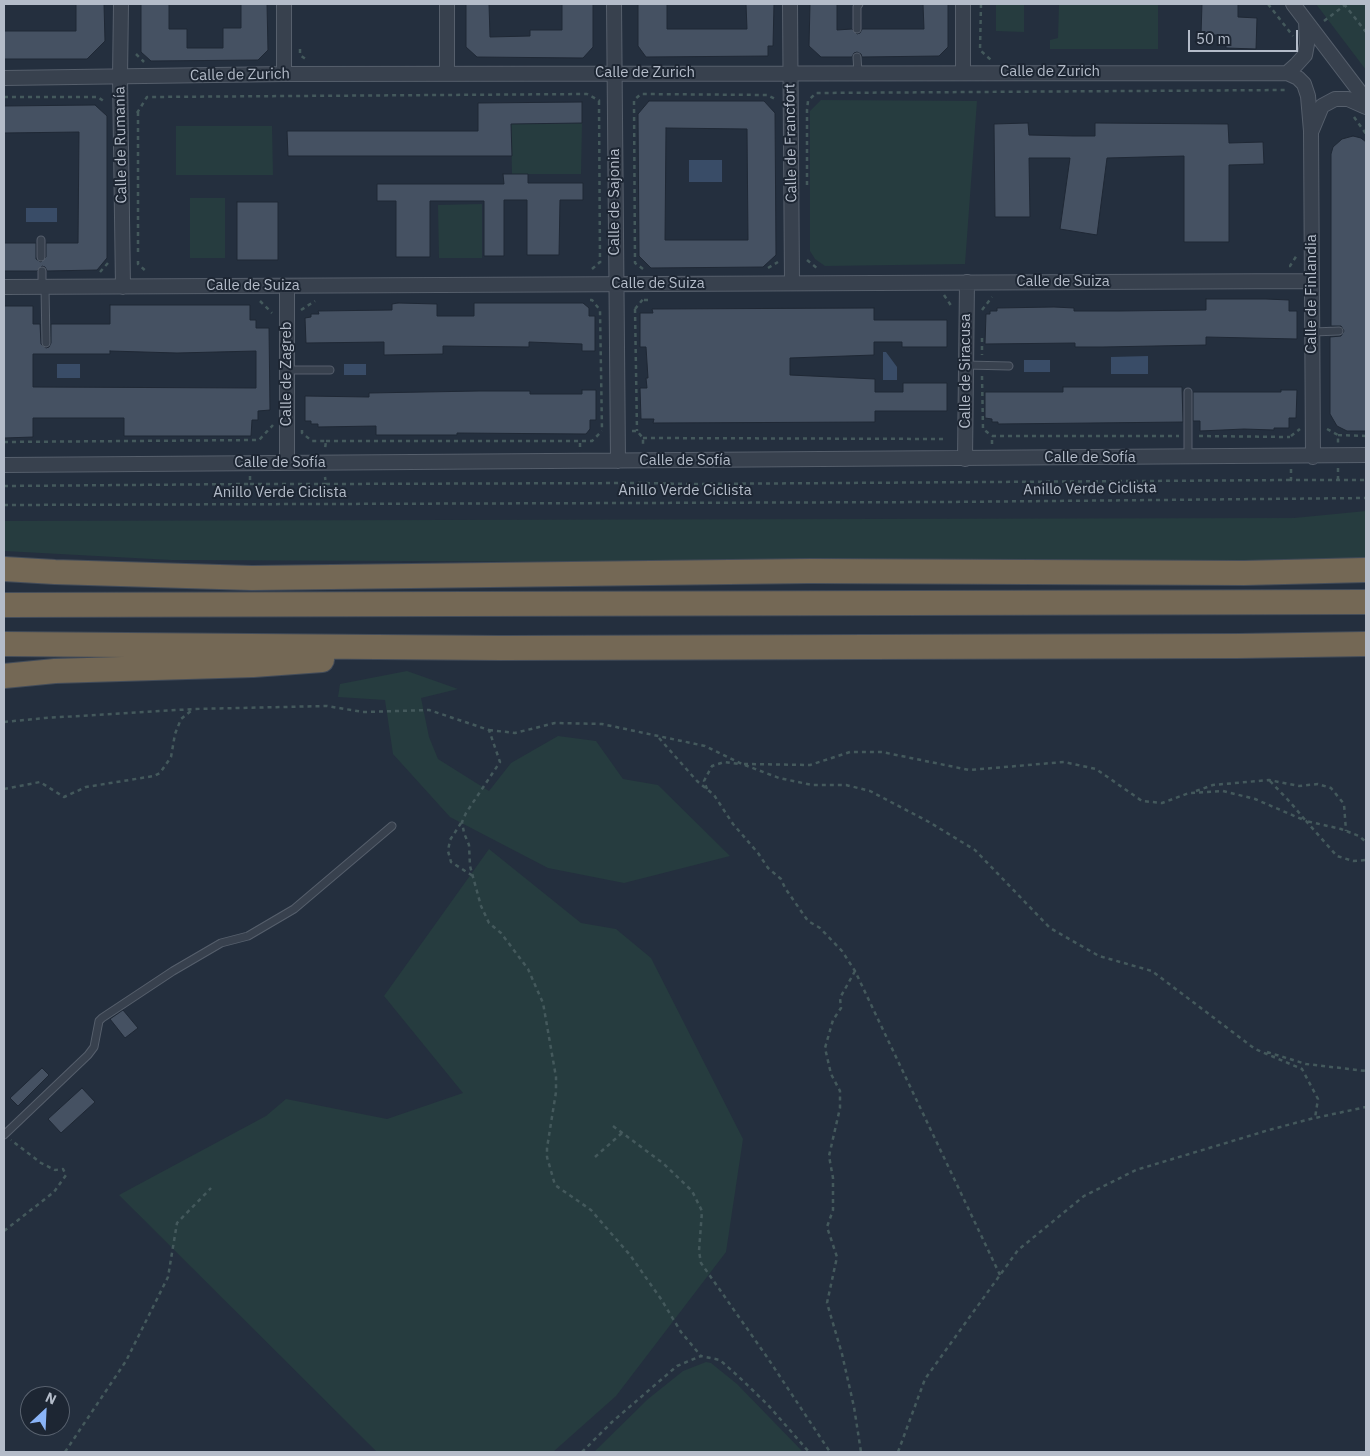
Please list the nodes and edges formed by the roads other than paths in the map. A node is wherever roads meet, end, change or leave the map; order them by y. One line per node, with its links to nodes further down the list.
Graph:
1 (121, 4): 19 (street, Calle de Rumanía)
2 (284, 4): 16 (street)
3 (447, 4): 17 (street)
4 (614, 4): 18 (street, Calle de Sajonia)
5 (790, 4): 13 (street, Calle de Francfort)
6 (860, 4): 10 (lane)
7 (963, 4): 12 (street)
8 (1293, 4): 9 (street)
9 (1306, 21): 15 (street); 21 (street)
10 (857, 29)
11 (857, 57): 14 (lane)
12 (963, 72): 14 (street, Calle de Zurich); 15 (street, Calle de Zurich)
13 (790, 73): 14 (street, Calle de Zurich); 18 (street, Calle de Zurich); 29 (street, Calle de Francfort)
14 (858, 73)
15 (1287, 73): 23 (street, Calle de Finlandia)
16 (284, 74): 17 (street, Calle de Zurich); 19 (street, Calle de Zurich)
17 (447, 74): 18 (street, Calle de Zurich)
18 (614, 74): 30 (street, Calle de Sajonia)
19 (120, 77): 20 (street, Calle de Zurich); 33 (street, Calle de Rumanía)
20 (4, 78)
21 (1366, 100)
22 (1366, 107): 23 (street, Calle de Finlandia)
23 (1311, 131): 27 (street, Calle de Finlandia)
24 (41, 240): 25 (lane)
25 (41, 257)
26 (42, 271): 34 (lane)
27 (1312, 280): 28 (street, Calle de Suiza); 36 (street, Calle de Finlandia)
28 (966, 282): 29 (street, Calle de Suiza); 38 (street, Calle de Siracusa)
29 (792, 283): 30 (street, Calle de Suiza)
30 (615, 285): 31 (street, Calle de Suiza); 47 (street, Calle de Sajonia)
31 (287, 286): 33 (street, Calle de Suiza); 40 (street, Calle de Zagreb)
32 (4, 287): 34 (street, Calle de Suiza)
33 (123, 287): 34 (street, Calle de Suiza)
34 (44, 288): 37 (lane)
35 (1339, 331): 36 (lane)
36 (1313, 332): 44 (street, Calle de Finlandia)
37 (46, 343)
38 (966, 365): 39 (lane); 46 (street, Calle de Siracusa)
39 (1009, 366)
40 (287, 370): 41 (lane); 48 (street, Calle de Zagreb)
41 (330, 370)
42 (1188, 392): 45 (lane)
43 (1366, 455): 44 (street, Calle de Sofía)
44 (1314, 457): 45 (street, Calle de Sofía)
45 (1188, 458): 46 (street, Calle de Sofía)
46 (965, 459): 47 (street, Calle de Sofía)
47 (618, 461): 48 (street, Calle de Sofía)
48 (287, 463): 49 (street, Calle de Sofía)
49 (4, 464)
50 (4, 569): 52 (highway)
51 (1366, 570): 52 (highway)
52 (898, 571): 54 (highway)
53 (1366, 602): 54 (highway)
54 (614, 604): 55 (highway)
55 (4, 605)
56 (4, 644): 58 (highway)
57 (1366, 644): 58 (highway)
58 (501, 648): 59 (highway)
59 (4, 676)
60 (392, 826): 61 (lane)
61 (4, 1135)

